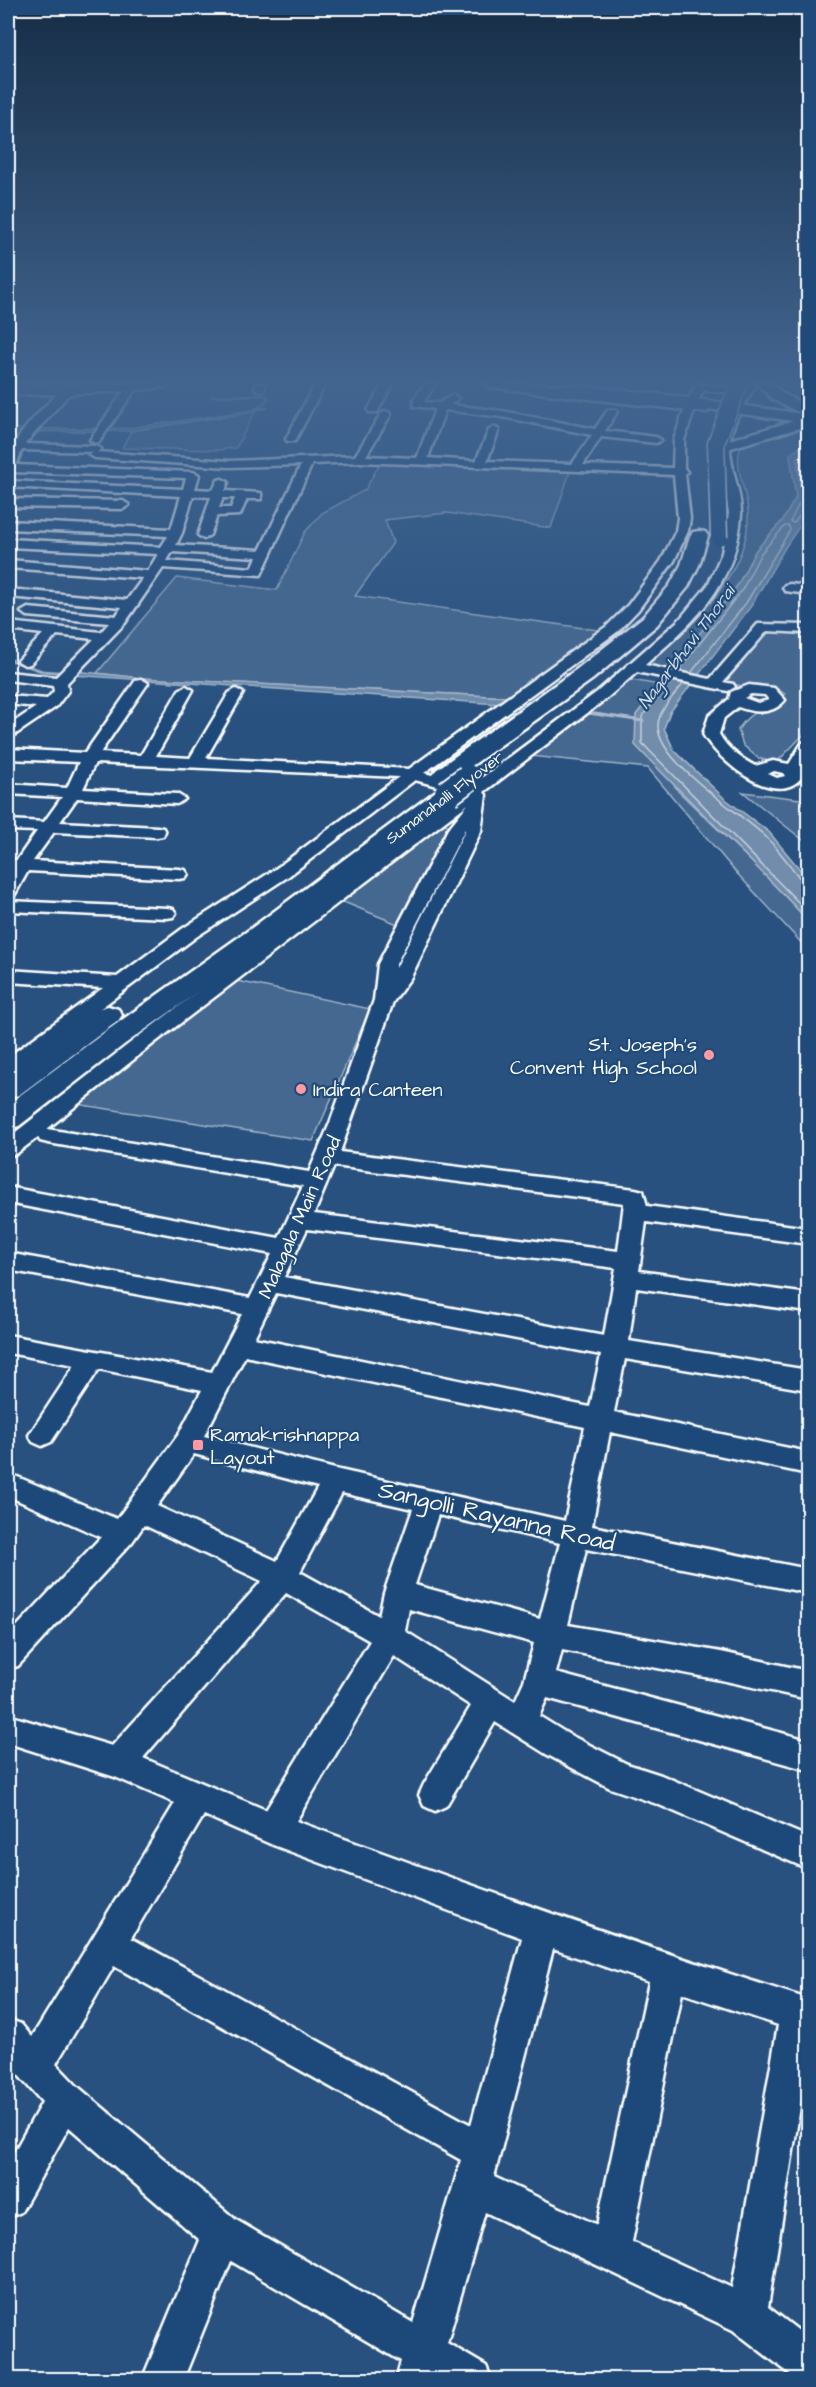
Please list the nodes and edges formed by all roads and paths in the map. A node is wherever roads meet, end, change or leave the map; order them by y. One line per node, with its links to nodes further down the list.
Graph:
1 (190, 495): 12 (street)
2 (218, 495): 12 (street)
3 (227, 495): 9 (street)
4 (292, 495): 24 (street)
5 (682, 495): 58 (street)
6 (703, 495): 17 (highway, Sumanahalli Flyover)
7 (709, 495): 17 (highway, Sumanahalli Flyover, bridge)
8 (732, 495): 38 (street)
9 (242, 496): 10 (street); 12 (street)
10 (257, 496)
11 (8, 503): 20 (street)
12 (197, 509): 21 (street); 22 (street)
13 (30, 510): 16 (street)
14 (66, 511): 18 (street)
15 (103, 513): 19 (street)
16 (10, 525): 18 (street)
17 (705, 526): 58 (highway, Sumanahalli Flyover)
18 (51, 527): 19 (street)
19 (87, 529): 20 (street)
20 (130, 531): 21 (street)
21 (176, 533): 25 (street)
22 (204, 535)
23 (8, 543): 25 (street)
24 (265, 554): 25 (street); 25 (street)
25 (161, 559): 26 (street); 30 (street)
26 (8, 564)
27 (790, 588): 28 (street)
28 (808, 590)
29 (8, 593): 30 (street)
30 (131, 604): 32 (street)
31 (28, 612): 32 (street)
32 (120, 620): 36 (street)
33 (8, 626): 35 (street)
34 (808, 629): 42 (street)
35 (54, 631): 36 (street); 37 (street)
36 (102, 636): 40 (street)
37 (25, 661)
38 (637, 670): 42 (street); 58 (street)
39 (8, 676): 40 (street)
40 (60, 682): 47 (street)
41 (141, 683): 54 (street)
42 (709, 685): 45 (street)
43 (186, 690): 55 (street)
44 (236, 693): 56 (street)
45 (739, 695): 48 (street); 48 (street); 57 (street)
46 (8, 700): 47 (street)
47 (51, 704): 50 (street)
48 (753, 707): 57 (street)
49 (8, 722): 50 (street)
50 (24, 723): 51 (street)
51 (8, 733)
52 (807, 752): 57 (street)
53 (8, 754): 54 (street)
54 (89, 758): 55 (street); 60 (street)
55 (146, 760): 56 (street)
56 (195, 762): 58 (street)
57 (781, 771)
58 (450, 787): 71 (street); 73 (highway, Sumanahalli Flyover); 74 (highway, Sumanahalli Flyover); 76 (street); 77 (street, Malagala Main Road)
59 (8, 789): 60 (street)
60 (72, 794): 61 (street); 63 (street)
61 (177, 799)
62 (8, 825): 63 (street)
63 (48, 828): 64 (street); 65 (street)
64 (157, 832)
65 (15, 865): 66 (street); 67 (street)
66 (179, 874)
67 (8, 892)
68 (8, 906): 69 (street)
69 (167, 913)
70 (8, 976): 71 (street)
71 (122, 983): 72 (street)
72 (8, 1067)
73 (8, 1088)
74 (8, 1119)
75 (48, 1136): 77 (street)
76 (8, 1149)
77 (321, 1169): 79 (street); 80 (street, Malagala Main Road)
78 (8, 1195): 82 (street)
79 (636, 1213): 81 (street); 84 (street)
80 (300, 1220): 82 (street, Malagala Main Road); 84 (street)
81 (808, 1236)
82 (286, 1248): 85 (street, Malagala Main Road)
83 (8, 1261): 87 (street)
84 (626, 1269): 86 (street); 90 (street)
85 (270, 1283): 87 (street, Malagala Main Road); 90 (street)
86 (808, 1303)
87 (257, 1308): 89 (street, Malagala Main Road)
88 (8, 1344): 91 (street)
89 (239, 1345): 93 (street, Malagala Main Road); 94 (street)
90 (615, 1348): 92 (street); 94 (street)
91 (93, 1358): 93 (street); 95 (street)
92 (808, 1380)
93 (219, 1383): 96 (street, Malagala Main Road)
94 (599, 1421): 97 (street); 103 (street)
95 (42, 1435)
96 (188, 1442): 98 (street, Sangolli Rayanna Road); 101 (street, Malagala Main Road)
97 (808, 1462)
98 (335, 1480): 100 (street, Sangolli Rayanna Road); 104 (street)
99 (11, 1492): 102 (street)
100 (429, 1501): 103 (street, Sangolli Rayanna Road); 106 (street)
101 (140, 1510): 102 (street, Malagala Main Road); 104 (street)
102 (122, 1534): 109 (street, Malagala Main Road)
103 (576, 1535): 105 (street, Sangolli Rayanna Road); 107 (street)
104 (283, 1577): 108 (street); 116 (street)
105 (808, 1581)
106 (398, 1593): 107 (street); 108 (street)
107 (551, 1635): 110 (street); 111 (street)
108 (389, 1637): 112 (street); 119 (street)
109 (8, 1656)
110 (539, 1682): 113 (street); 115 (street)
111 (808, 1685)
112 (491, 1700): 113 (street); 117 (street)
113 (522, 1720): 120 (street)
114 (8, 1729): 116 (street)
115 (808, 1755)
116 (118, 1763): 118 (street)
117 (435, 1796)
118 (197, 1797): 119 (street); 122 (street)
119 (273, 1829): 121 (street)
120 (808, 1853)
121 (541, 1928): 123 (street); 128 (street)
122 (108, 1944): 126 (street); 128 (street)
123 (669, 1971): 124 (street); 131 (street)
124 (803, 2014): 132 (street)
125 (8, 2037): 126 (street)
126 (34, 2067): 127 (street)
127 (63, 2099): 129 (street); 130 (street)
128 (478, 2169): 131 (street); 134 (street)
129 (8, 2199)
130 (222, 2234): 134 (street); 135 (street)
131 (611, 2251): 132 (street)
132 (747, 2316): 133 (street)
133 (808, 2363)
134 (421, 2366): 136 (street)
135 (162, 2379)
136 (472, 2379)

